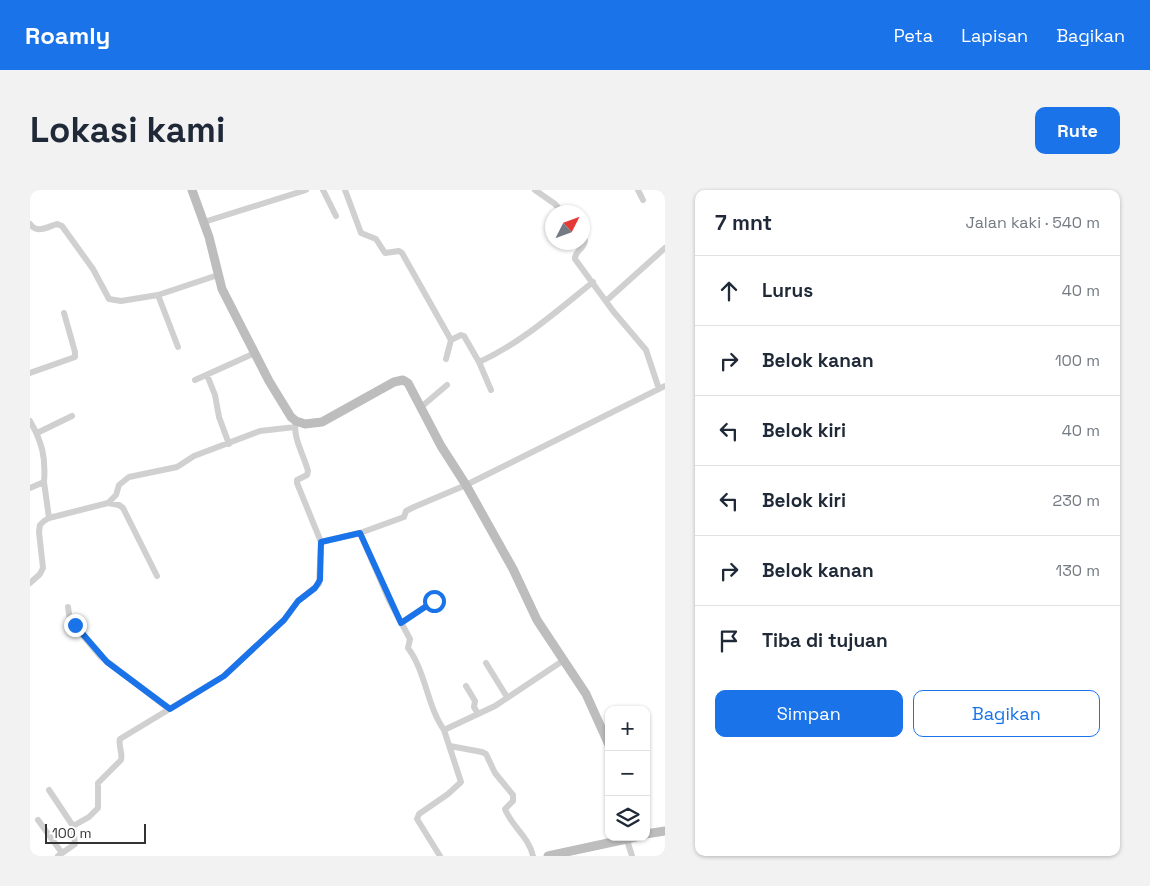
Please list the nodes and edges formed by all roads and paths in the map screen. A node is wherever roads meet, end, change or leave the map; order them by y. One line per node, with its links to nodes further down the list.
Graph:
1 (192, 190): 10 (street)
2 (306, 190): 10 (street)
3 (323, 190): 9 (street)
4 (345, 190): 19 (street)
5 (535, 190): 8 (street)
6 (638, 190): 7 (street)
7 (643, 200)
8 (556, 205)
9 (336, 216)
10 (204, 222): 14 (street)
11 (30, 224): 16 (street)
12 (665, 248): 17 (street)
13 (580, 250): 15 (street)
14 (218, 275): 16 (street); 21 (street)
15 (592, 282): 17 (street); 23 (street)
16 (158, 294): 20 (street)
17 (606, 301): 28 (street)
18 (64, 313): 24 (street)
19 (451, 340): 22 (street); 23 (street)
20 (178, 348)
21 (255, 353): 25 (street); 33 (street)
22 (446, 359)
23 (479, 362): 29 (street)
24 (30, 374)
25 (207, 375): 26 (street); 35 (street)
26 (195, 380)
27 (447, 385): 30 (street)
28 (662, 387): 37 (street)
29 (491, 390)
30 (420, 408): 33 (street); 37 (street)
31 (72, 416): 34 (street)
32 (30, 421): 34 (street)
33 (296, 424): 35 (street); 42 (street)
34 (37, 433): 36 (street)
35 (229, 444): 39 (street)
36 (44, 482): 38 (street); 40 (street)
37 (466, 485): 41 (street); 48 (street)
38 (30, 488)
39 (108, 503): 40 (street); 43 (street)
40 (49, 518): 44 (street)
41 (360, 533): 42 (street); 47 (street)
42 (321, 542): 52 (street)
43 (157, 576)
44 (30, 583)
45 (434, 601): 47 (street)
46 (68, 607): 52 (street)
47 (401, 623): 54 (street)
48 (564, 660): 51 (street); 55 (street)
49 (486, 663): 51 (street)
50 (466, 686): 53 (street)
51 (507, 697): 53 (street)
52 (170, 709): 59 (street)
53 (478, 714): 54 (street)
54 (444, 730): 56 (street)
55 (605, 736)
56 (450, 746): 66 (street); 67 (street)
57 (49, 790): 59 (street)
58 (38, 820): 64 (street)
59 (73, 826): 64 (street)
60 (650, 831): 61 (street)
61 (665, 831)
62 (620, 841): 65 (street)
63 (631, 841): 69 (street)
64 (60, 854)
65 (572, 854): 68 (street)
66 (440, 856)
67 (533, 856)
68 (548, 856)
69 (632, 856)

